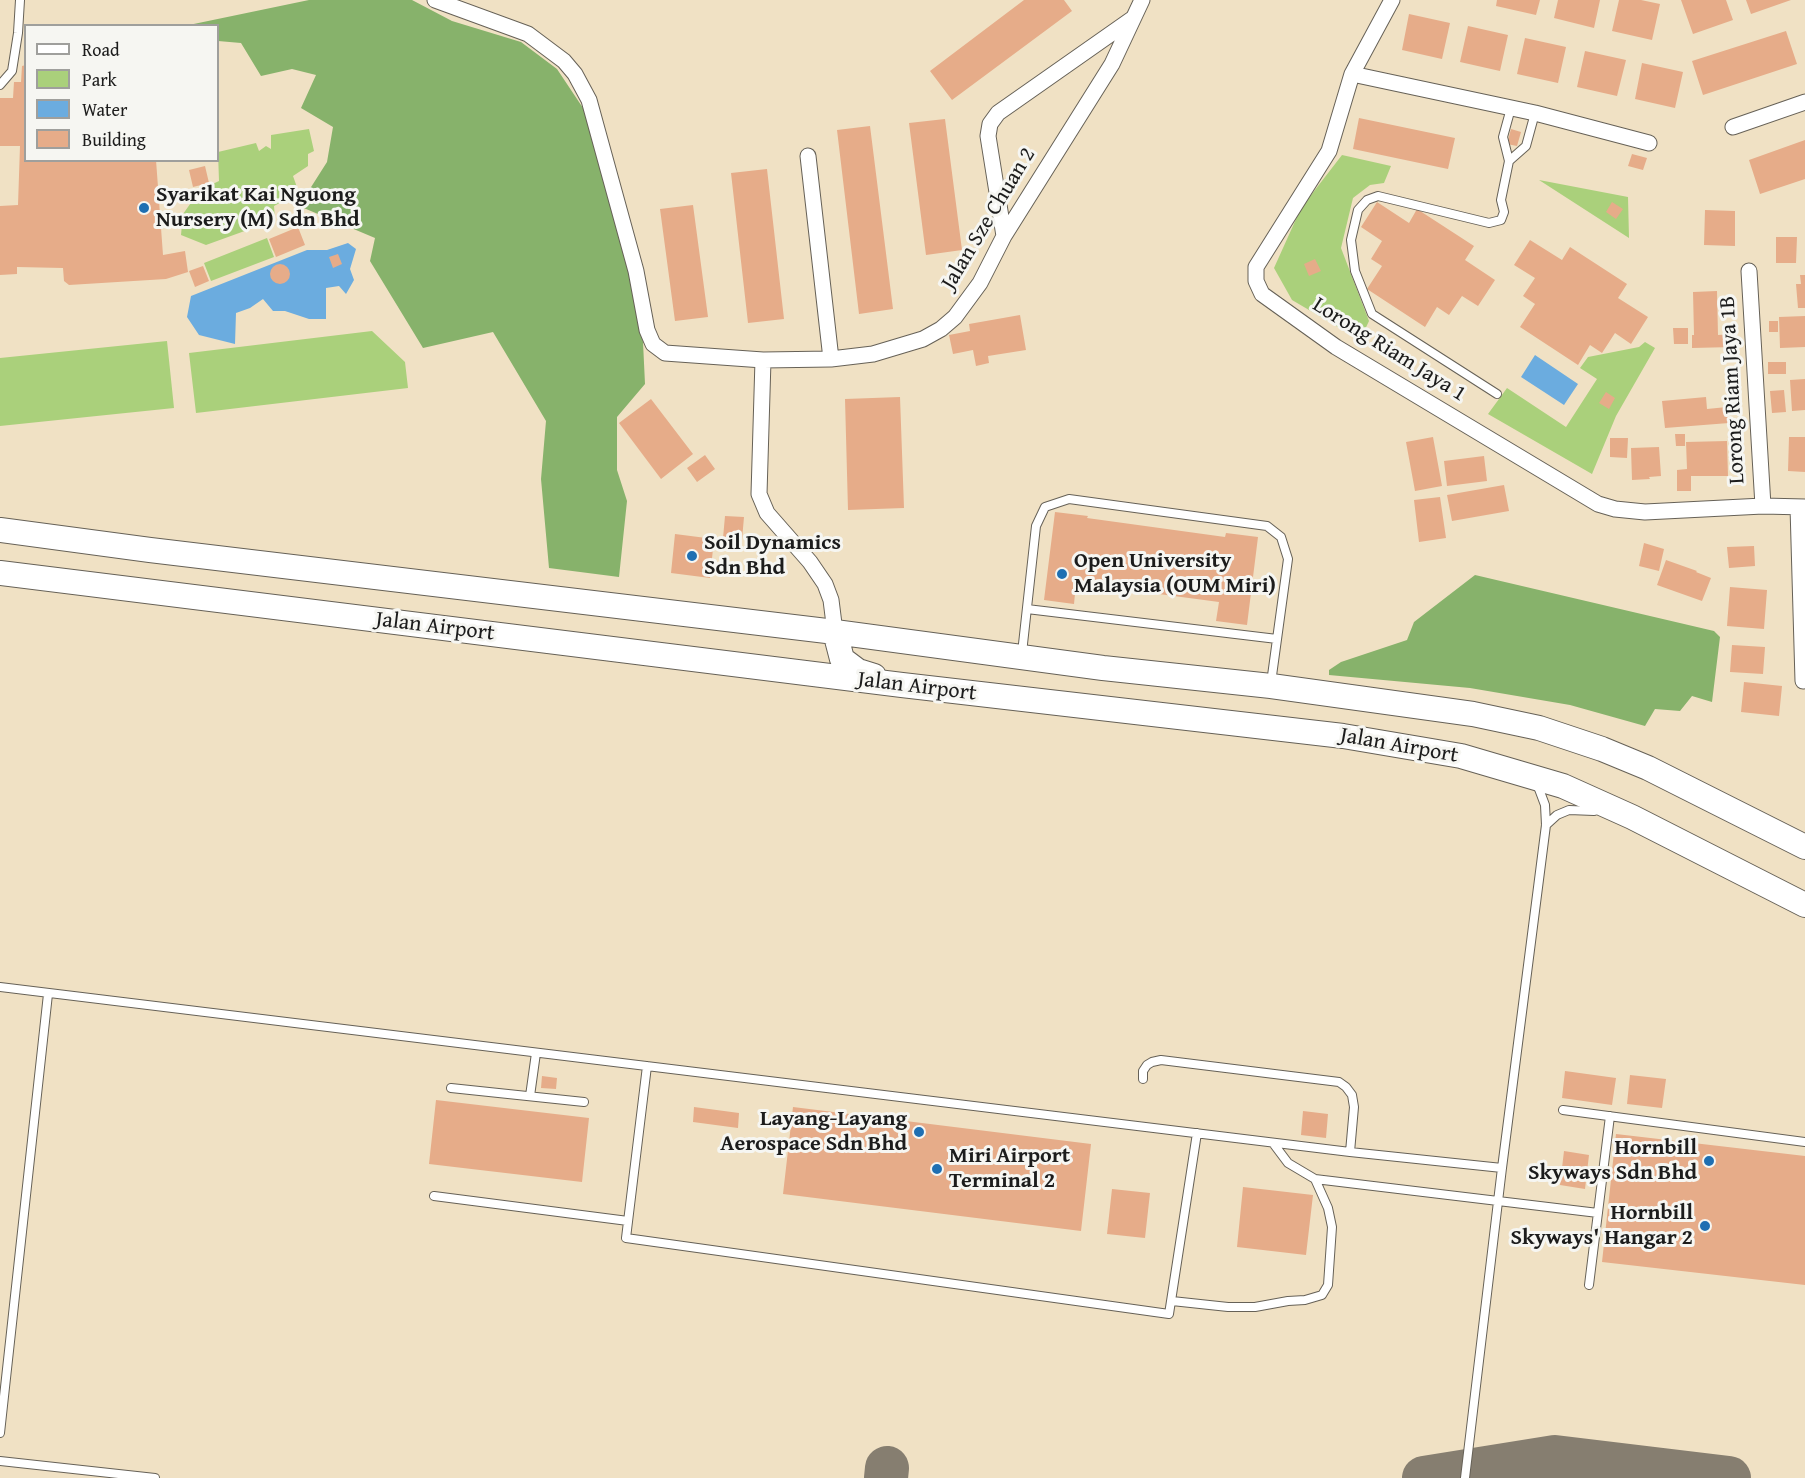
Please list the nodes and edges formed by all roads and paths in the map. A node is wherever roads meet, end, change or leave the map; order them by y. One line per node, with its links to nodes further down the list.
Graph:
1 (20, 0): 7 (lane)
2 (435, 0): 18 (street, Jalan Sze Chuan 2)
3 (1142, 0): 5 (street, Jalan Sze Chuan 2)
4 (1392, 0): 6 (street, Lorong Riam Jaya 1)
5 (1133, 18): 15 (street, Jalan Sze Chuan 2); 15 (street)
6 (1352, 74): 9 (street); 20 (street, Lorong Riam Jaya 1)
7 (0, 85)
8 (1805, 102): 11 (street)
9 (1511, 108): 10 (street); 14 (lane)
10 (1535, 113): 12 (street); 14 (lane)
11 (1733, 127)
12 (1648, 143)
13 (808, 156): 17 (street)
14 (1509, 161): 19 (lane)
15 (1004, 236): 17 (street, Jalan Sze Chuan 2)
16 (1749, 271): 20 (street, Lorong Riam Jaya 1B)
17 (831, 359): 18 (street, Jalan Sze Chuan 2)
18 (763, 360): 25 (street)
19 (1497, 394)
20 (1763, 506): 21 (street, Lorong Riam Jaya 1)
21 (1801, 507): 28 (street)
22 (0, 530): 25 (main road, Jalan Airport)
23 (0, 573): 29 (main road, Jalan Airport)
24 (1027, 609): 26 (lane); 26 (lane); 27 (lane)
25 (835, 632): 27 (main road, Jalan Airport); 29 (main road)
26 (1277, 639): 30 (lane)
27 (1022, 657): 30 (main road, Jalan Airport)
28 (1803, 681)
29 (902, 685): 31 (main road, Jalan Airport)
30 (1271, 686): 34 (main road, Jalan Airport)
31 (1530, 777): 32 (main road, Jalan Airport); 33 (lane)
32 (1632, 817): 33 (lane); 35 (main road, Jalan Airport)
33 (1546, 825): 50 (lane)
34 (1805, 847)
35 (1805, 905)
36 (0, 987): 37 (lane)
37 (48, 994): 38 (lane); 58 (lane)
38 (536, 1053): 39 (lane); 42 (lane)
39 (647, 1066): 46 (lane); 55 (lane)
40 (1143, 1079): 49 (lane)
41 (452, 1088): 42 (lane)
42 (530, 1096): 43 (lane)
43 (584, 1102)
44 (1563, 1110): 45 (lane)
45 (1610, 1116): 47 (lane); 54 (lane)
46 (1197, 1133): 48 (lane); 57 (lane)
47 (1805, 1142)
48 (1273, 1143): 49 (lane); 51 (lane)
49 (1350, 1152): 50 (lane)
50 (1502, 1168): 53 (lane)
51 (1315, 1179): 53 (lane); 57 (lane)
52 (434, 1196): 55 (lane)
53 (1498, 1201): 54 (lane); 61 (lane)
54 (1598, 1213): 56 (lane)
55 (628, 1221): 57 (lane)
56 (1589, 1285)
57 (1172, 1301)
58 (0, 1433)
59 (0, 1461): 60 (lane)
60 (155, 1478)
61 (1465, 1478)

